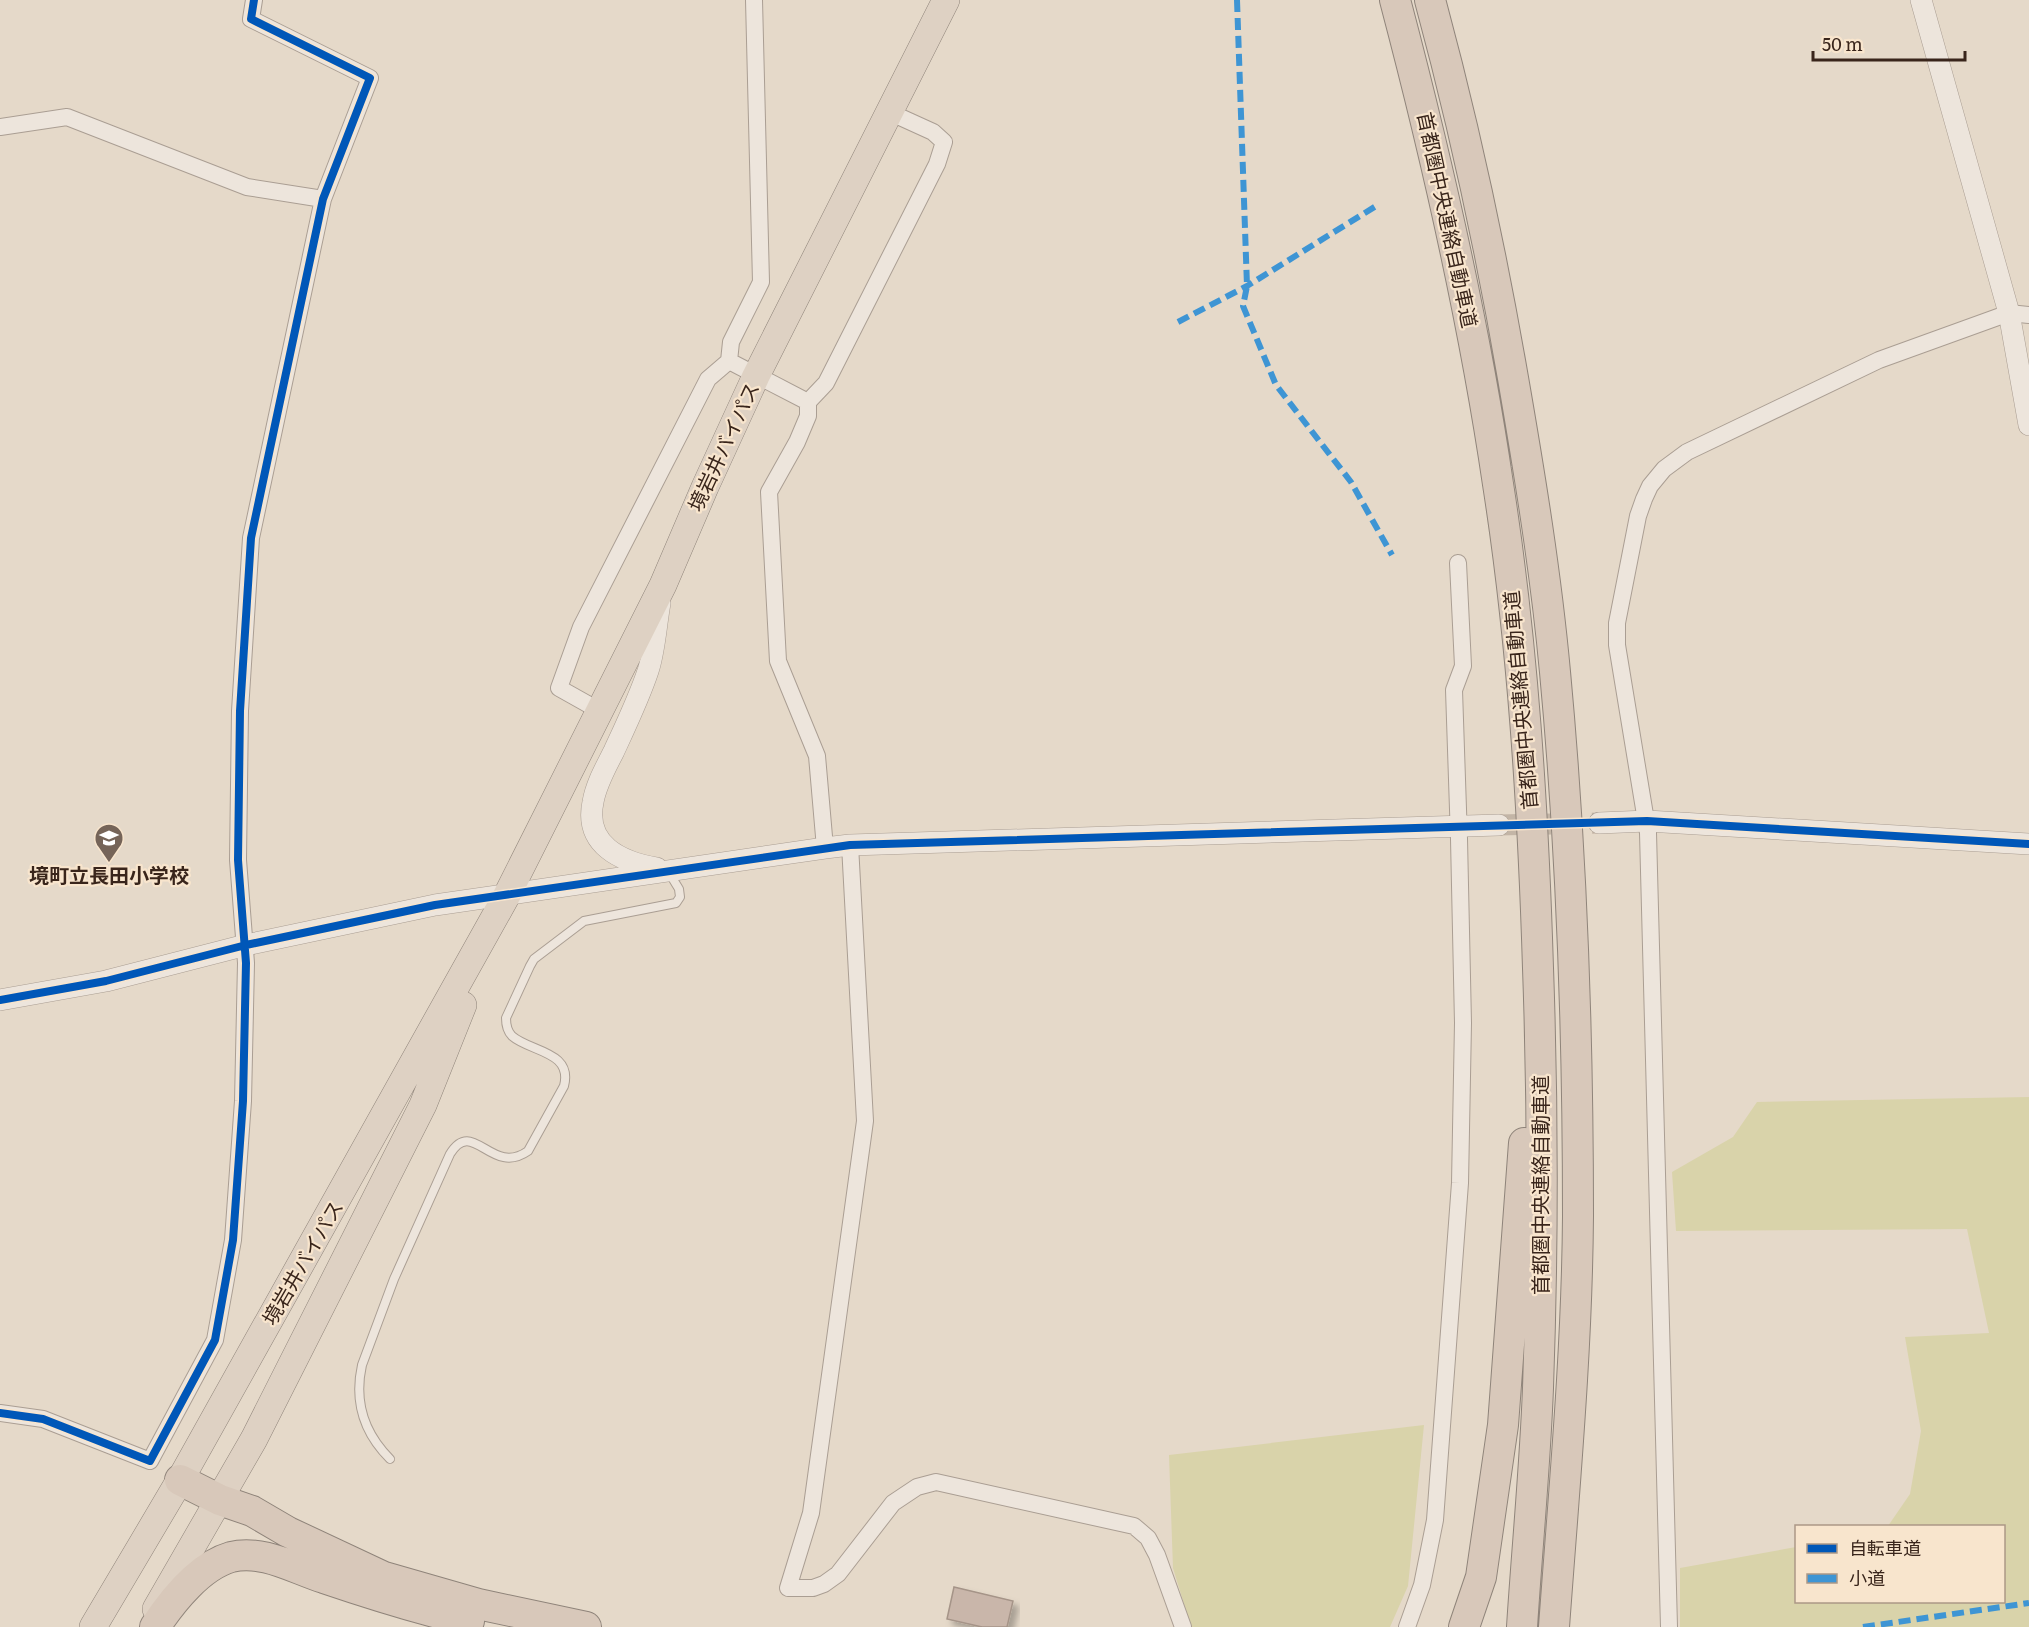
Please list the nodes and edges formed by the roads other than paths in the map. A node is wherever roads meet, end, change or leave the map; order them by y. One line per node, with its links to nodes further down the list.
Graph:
1 (254, 0): 9 (street)
2 (754, 0): 11 (street)
3 (946, 0): 7 (highway, 境岩井バイパス)
4 (1395, 0): 25 (highway, 首都圏中央連絡自動車道)
5 (1430, 0): 30 (highway, 首都圏中央連絡自動車道)
6 (1921, 0): 10 (street)
7 (889, 112): 12 (highway, 境岩井バイパス); 13 (street)
8 (0, 127): 9 (street)
9 (323, 199): 28 (street)
10 (2019, 314): 14 (street); 18 (street)
11 (729, 361): 12 (street); 17 (street)
12 (756, 376): 13 (street); 16 (highway, 境岩井バイパス)
13 (808, 402): 24 (street)
14 (2029, 425)
15 (1458, 563): 21 (street)
16 (663, 585): 17 (highway, 境岩井バイパス); 26 (street)
17 (600, 711): 27 (highway, 境岩井バイパス)
18 (1647, 821): 19 (street); 22 (street); 47 (street)
19 (1599, 823)
20 (1499, 825): 21 (street)
21 (1459, 827): 23 (street); 42 (street)
22 (2029, 844)
23 (850, 845): 24 (street); 41 (street)
24 (825, 848): 26 (street)
25 (1535, 857): 43 (highway); 44 (highway, 首都圏中央連絡自動車道)
26 (668, 871): 27 (street); 32 (lane)
27 (507, 896): 28 (street); 33 (highway, 境岩井バイパス); 34 (highway, 境岩井バイパス)
28 (246, 945): 29 (street); 31 (street)
29 (0, 999)
30 (1572, 1371): 45 (highway, 首都圏中央連絡自動車道); 46 (highway)
31 (0, 1413)
32 (390, 1459)
33 (180, 1480): 34 (highway); 36 (highway, 境岩井バイパス)
34 (220, 1500): 35 (highway); 37 (highway, 境岩井バイパス); 40 (highway)
35 (371, 1592): 38 (highway); 39 (highway)
36 (93, 1627)
37 (145, 1627)
38 (155, 1627)
39 (498, 1627)
40 (586, 1627)
41 (1183, 1627)
42 (1407, 1627)
43 (1464, 1627)
44 (1522, 1627)
45 (1554, 1627)
46 (1569, 1627)
47 (1669, 1627)

